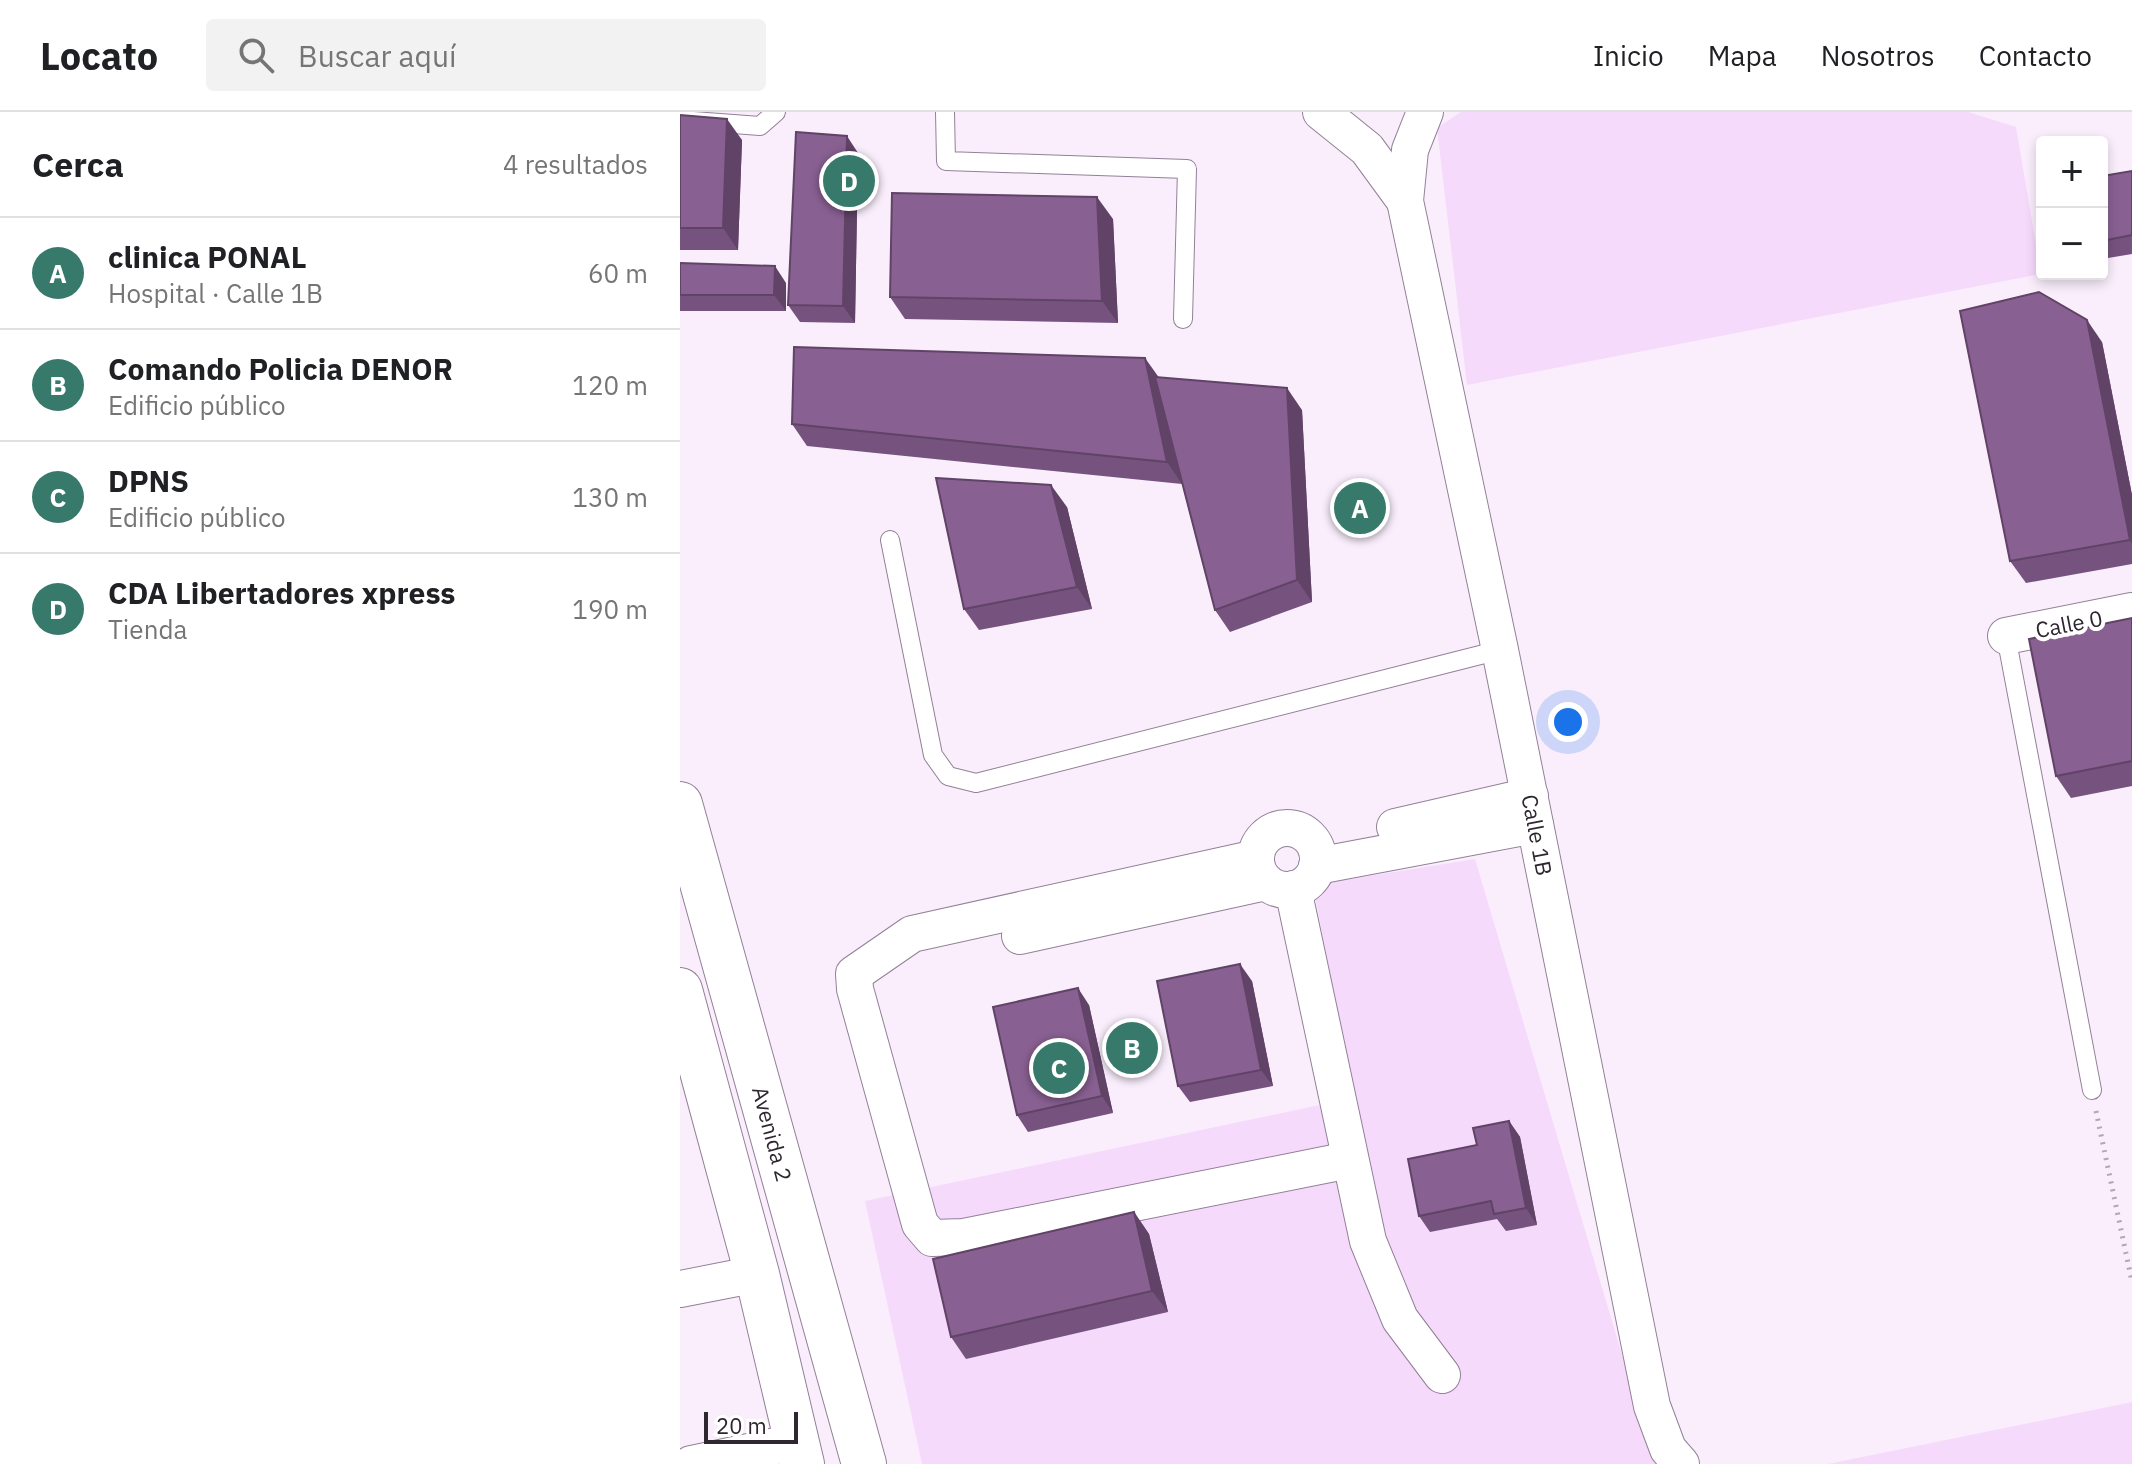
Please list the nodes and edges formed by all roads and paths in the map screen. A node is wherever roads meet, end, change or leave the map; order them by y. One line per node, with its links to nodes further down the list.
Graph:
1 (776, 112): 5 (lane)
2 (945, 112): 7 (lane)
3 (1321, 112): 6 (street, Calle 1B)
4 (1425, 112): 6 (street, Calle 1B)
5 (680, 120)
6 (1405, 201): 11 (street, Calle 1B)
7 (1183, 319)
8 (890, 540): 11 (lane)
9 (2132, 611): 10 (street, Calle 0)
10 (2006, 636): 16 (lane)
11 (1500, 650): 13 (street, Calle 1B)
12 (680, 804): 25 (street, Avenida 2)
13 (1532, 811): 14 (street); 26 (street, Calle 1B)
14 (1290, 868): 18 (street); 18 (street)
15 (680, 990): 17 (street)
16 (2092, 1090): 20 (path)
17 (695, 1100): 19 (street)
18 (1349, 1160): 22 (street)
19 (757, 1274): 21 (street); 23 (street)
20 (2132, 1282)
21 (680, 1289)
22 (1442, 1375)
23 (798, 1453): 24 (street)
24 (691, 1464)
25 (864, 1464)
26 (1681, 1464)

